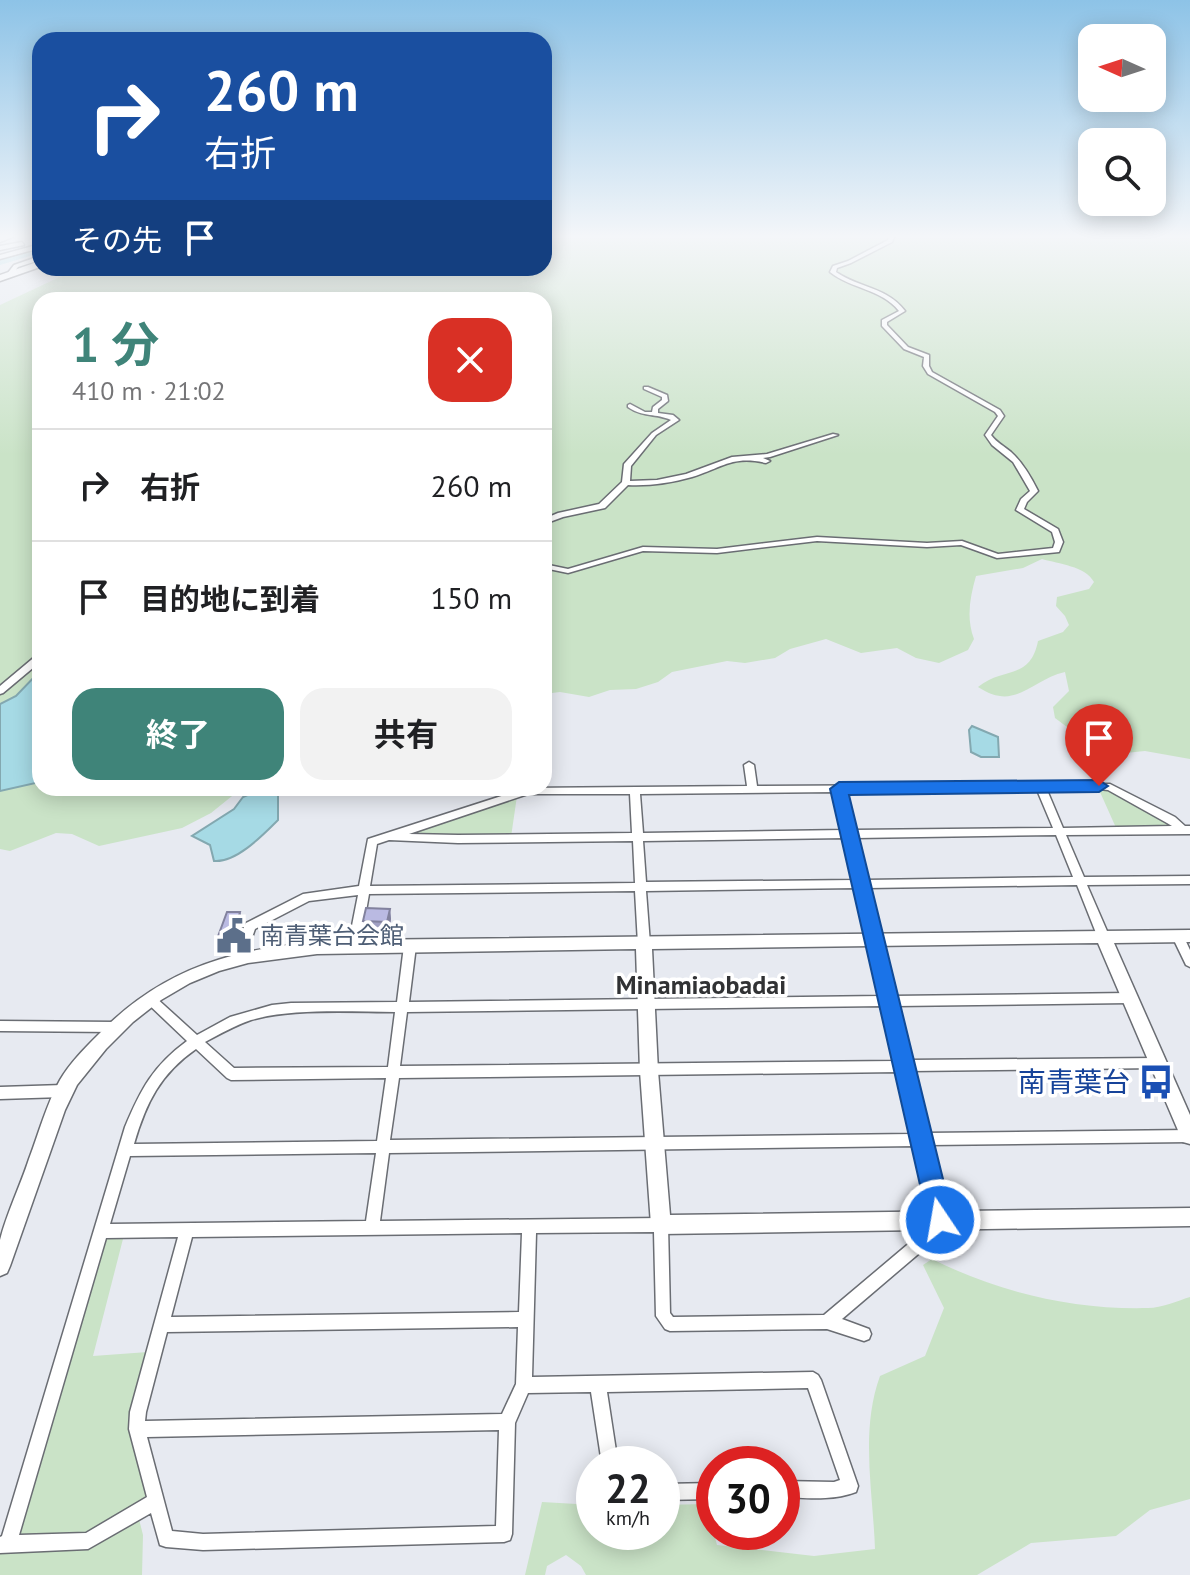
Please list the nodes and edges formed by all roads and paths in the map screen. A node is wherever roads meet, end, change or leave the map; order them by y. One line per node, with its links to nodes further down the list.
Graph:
1 (900, 308): 10 (street)
2 (646, 388): 4 (street)
3 (628, 410): 4 (street)
4 (653, 413): 8 (street)
5 (835, 435): 6 (street)
6 (740, 457): 7 (street); 8 (street)
7 (766, 461)
8 (626, 483): 9 (street)
9 (552, 519)
10 (552, 566)
11 (32, 664): 12 (street)
12 (0, 691)
13 (749, 765): 15 (street)
14 (1041, 787): 16 (street); 20 (street); 21 (street)
15 (752, 789): 16 (street); 18 (street)
16 (839, 789): 22 (street)
17 (552, 791): 18 (street)
18 (635, 791): 24 (street)
19 (512, 796): 23 (street)
20 (1186, 830): 21 (street)
21 (1060, 832): 22 (street); 26 (street)
22 (849, 835): 24 (street); 27 (street)
23 (385, 836): 24 (street); 29 (street)
24 (637, 837): 28 (street)
25 (1190, 880): 26 (street)
26 (1081, 882): 27 (street); 31 (street)
27 (861, 885): 28 (street); 32 (street)
28 (641, 887): 29 (street); 33 (street)
29 (364, 890): 34 (street); 36 (street)
30 (1184, 936): 31 (street); 37 (street)
31 (1104, 938): 32 (street); 38 (street)
32 (875, 941): 33 (street); 40 (street)
33 (644, 944): 35 (street); 41 (street)
34 (354, 946): 35 (street); 36 (street)
35 (410, 946): 42 (street)
36 (245, 956): 39 (street)
37 (1190, 962)
38 (1129, 998): 40 (street); 46 (street)
39 (150, 999): 44 (street); 45 (street)
40 (890, 1001): 41 (street); 47 (street)
41 (647, 1004): 42 (street); 48 (street)
42 (403, 1006): 45 (street); 49 (street)
43 (0, 1026): 44 (street)
44 (115, 1027): 50 (street)
45 (194, 1042): 49 (street); 56 (street)
46 (1157, 1063): 47 (street); 52 (street)
47 (906, 1067): 48 (street); 53 (street)
48 (649, 1071): 49 (street); 54 (street)
49 (393, 1074): 55 (street)
50 (63, 1091): 51 (street); 64 (street)
51 (0, 1093)
52 (1190, 1136): 53 (street)
53 (923, 1139): 54 (street); 58 (street)
54 (654, 1143): 55 (street); 59 (street)
55 (385, 1148): 56 (street); 61 (street)
56 (127, 1150): 62 (street)
57 (1190, 1217): 58 (street)
58 (940, 1220): 59 (street); 66 (street)
59 (661, 1225): 60 (street); 66 (street)
60 (529, 1227): 61 (street); 65 (street)
61 (372, 1229): 63 (street)
62 (103, 1231): 63 (street); 76 (street)
63 (186, 1232): 67 (street)
64 (0, 1266)
65 (527, 1319): 67 (street); 70 (street)
66 (827, 1322): 68 (street)
67 (161, 1325): 72 (street)
68 (864, 1334)
69 (598, 1384): 70 (street); 73 (street); 74 (street)
70 (524, 1385): 71 (street)
71 (507, 1422): 72 (street); 75 (street)
72 (137, 1429): 75 (street)
73 (607, 1446)
74 (800, 1489)
75 (155, 1501): 76 (street)
76 (4, 1544)

